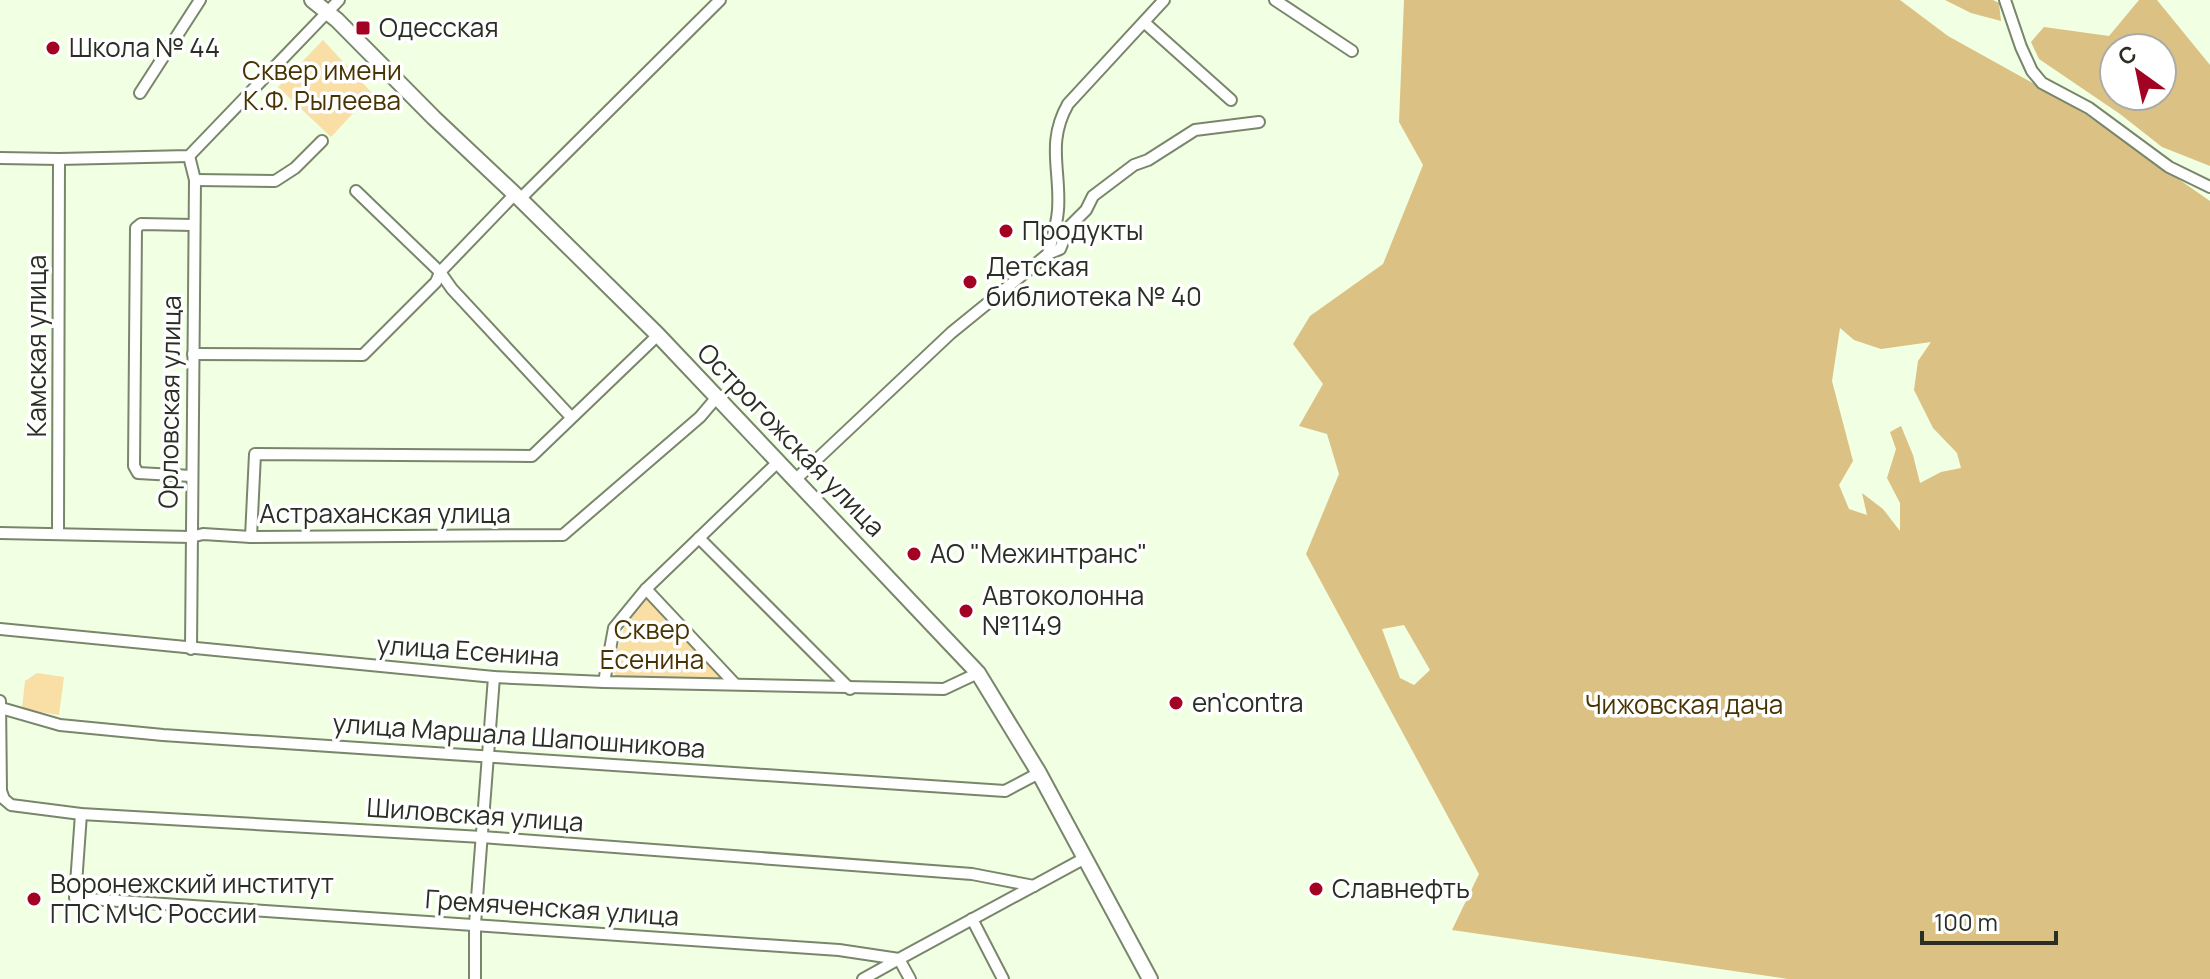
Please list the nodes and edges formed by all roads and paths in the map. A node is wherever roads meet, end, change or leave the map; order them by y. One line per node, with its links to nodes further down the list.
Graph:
1 (200, 0): 11 (street)
2 (312, 0): 8 (street, Острогожская улица)
3 (339, 0): 8 (street)
4 (720, 0): 21 (street)
5 (1164, 0): 9 (street)
6 (2005, 0): 19 (street)
7 (1278, 1): 10 (street)
8 (328, 12): 15 (street); 21 (street, Острогожская улица)
9 (1145, 23): 12 (street); 23 (street)
10 (1352, 51)
11 (140, 93)
12 (1231, 100)
13 (1259, 122): 23 (street)
14 (322, 141): 18 (street)
15 (189, 156): 17 (street); 18 (street, Орловская улица)
16 (0, 158): 17 (street)
17 (59, 159): 33 (street, Камская улица)
18 (195, 180): 22 (street, Орловская улица)
19 (2210, 187)
20 (356, 191): 24 (street)
21 (517, 196): 24 (street); 25 (street, Острогожская улица)
22 (193, 225): 26 (street, Орловская улица); 30 (street)
23 (1048, 254): 31 (street)
24 (440, 272): 26 (street); 28 (street)
25 (658, 335): 27 (street, Острогожская улица); 28 (street)
26 (193, 354): 30 (street, Орловская улица)
27 (717, 397): 29 (street, Острогожская улица); 35 (street, Астраханская улица)
28 (571, 417): 35 (street)
29 (779, 461): 31 (street, Острогожская улица); 36 (street)
30 (192, 476): 34 (street, Орловская улица)
31 (796, 479): 40 (street, Острогожская улица)
32 (0, 533): 33 (street, Астраханская улица)
33 (58, 533): 34 (street, Астраханская улица)
34 (191, 537): 35 (street, Астраханская улица); 39 (street, Орловская улица)
35 (251, 537)
36 (699, 538): 37 (street); 44 (street)
37 (646, 589): 42 (street); 43 (street)
38 (0, 629): 39 (street, улица Есенина)
39 (191, 649): 41 (street, улица Есенина)
40 (978, 673): 44 (street, улица Есенина); 47 (street, Острогожская улица)
41 (494, 677): 42 (street, улица Есенина); 46 (street)
42 (604, 682): 43 (street, улица Есенина)
43 (735, 684): 44 (street, улица Есенина)
44 (850, 689)
45 (1, 705): 46 (street, улица Маршала Шапошникова); 48 (street, Шиловская улица)
46 (488, 756): 47 (street, улица Маршала Шапошникова); 49 (street)
47 (1039, 773): 50 (street, Острогожская улица)
48 (81, 814): 49 (street, Шиловская улица); 53 (street, Гремяченская улица)
49 (482, 837): 51 (street, Шиловская улица); 53 (street)
50 (1085, 858): 51 (street); 59 (street, Острогожская улица)
51 (1034, 886): 52 (street)
52 (972, 919): 54 (street); 58 (street)
53 (475, 924): 54 (street, Гремяченская улица); 55 (street)
54 (899, 959): 56 (street); 57 (street)
55 (475, 979)
56 (863, 979)
57 (910, 979)
58 (1003, 979)
59 (1150, 979)

